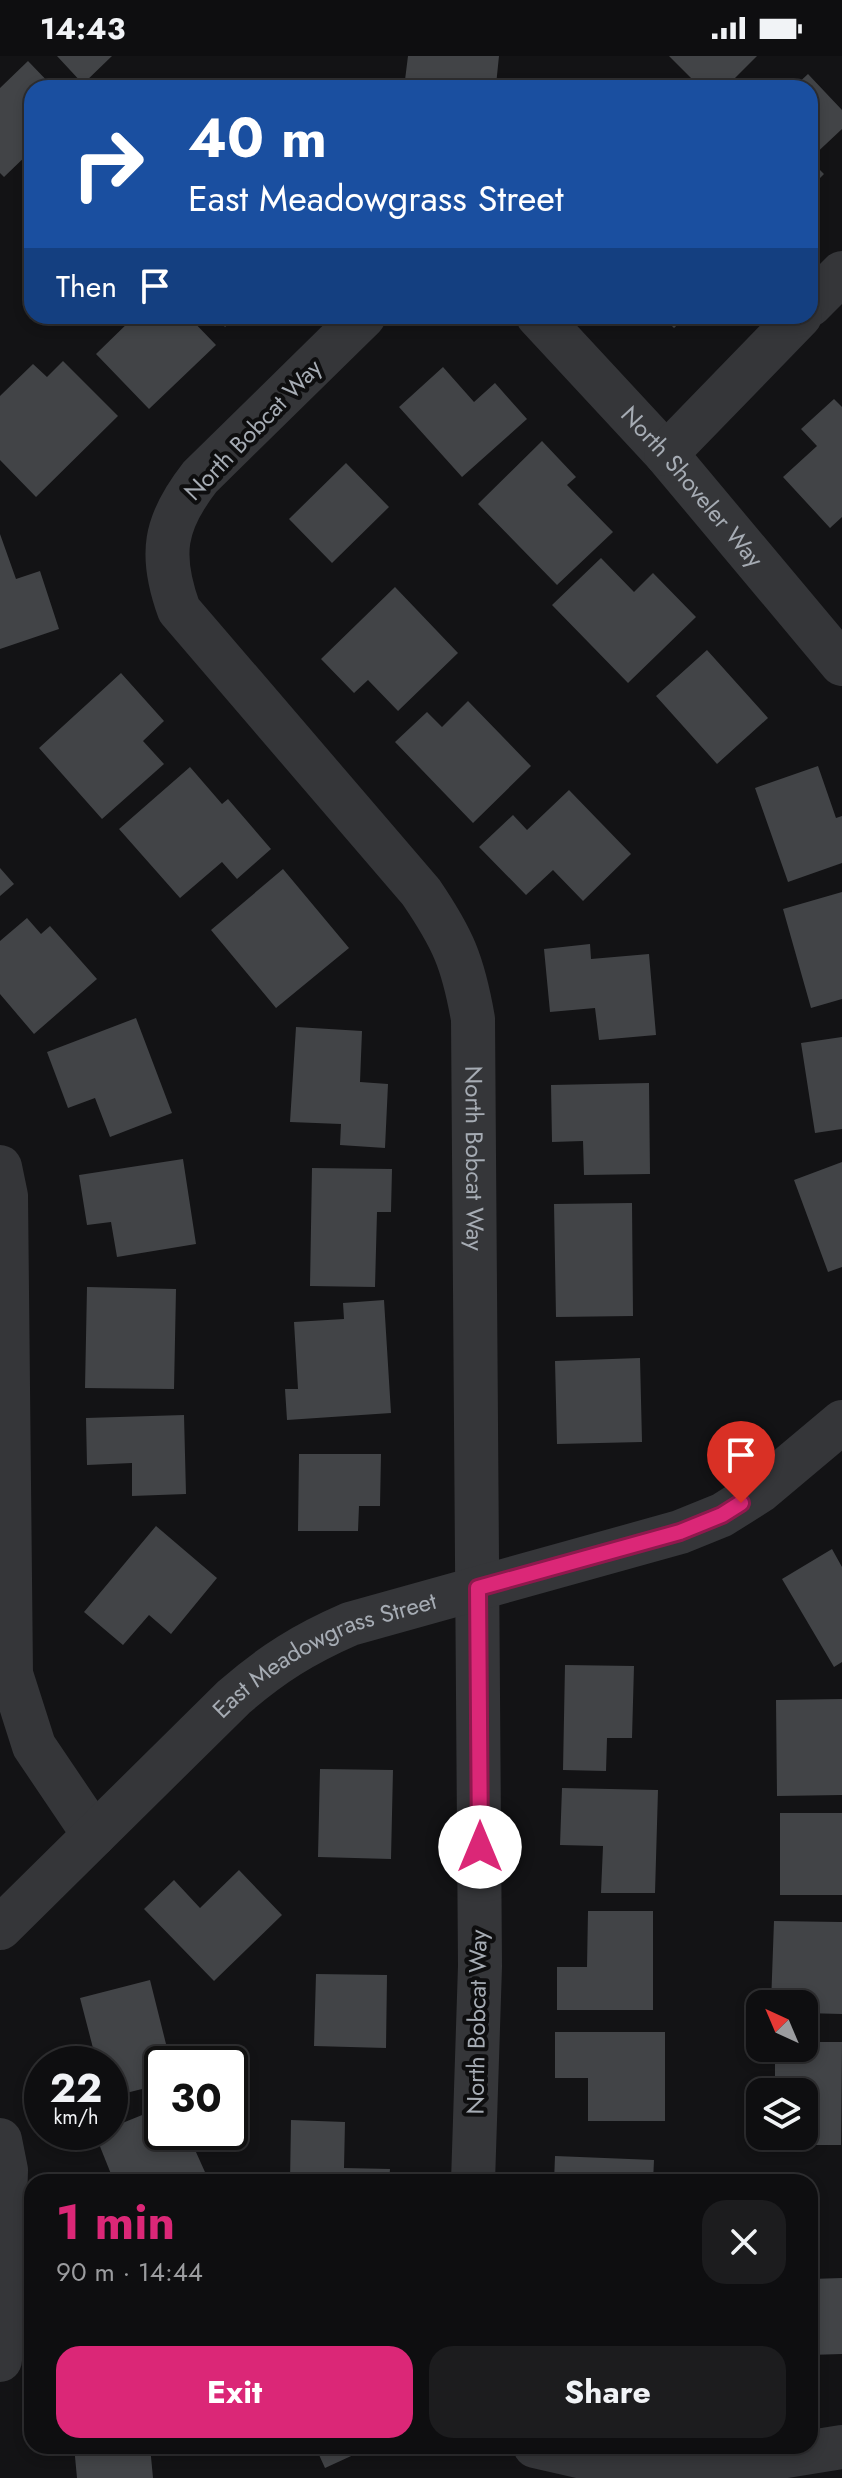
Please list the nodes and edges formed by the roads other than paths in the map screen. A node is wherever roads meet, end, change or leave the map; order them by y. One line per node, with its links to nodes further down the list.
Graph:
1 (842, 273): 2 (street)
2 (818, 297)
3 (356, 324): 10 (street, North Bobcat Way)
4 (545, 324): 6 (street, North Shoveler Way)
5 (792, 324): 6 (street)
6 (666, 454): 7 (street, North Shoveler Way)
7 (842, 664)
8 (0, 1167): 11 (street)
9 (842, 1422): 10 (street, East Meadowgrass Street)
10 (478, 1588): 11 (street, East Meadowgrass Street); 14 (street, North Bobcat Way)
11 (94, 1835): 12 (street, East Meadowgrass Street)
12 (0, 1928)
13 (0, 2140): 15 (street)
14 (473, 2174)
15 (0, 2360)
16 (842, 2447): 17 (street)
17 (818, 2451)
18 (570, 2454): 20 (street)
19 (798, 2454): 20 (street)
20 (675, 2467)

